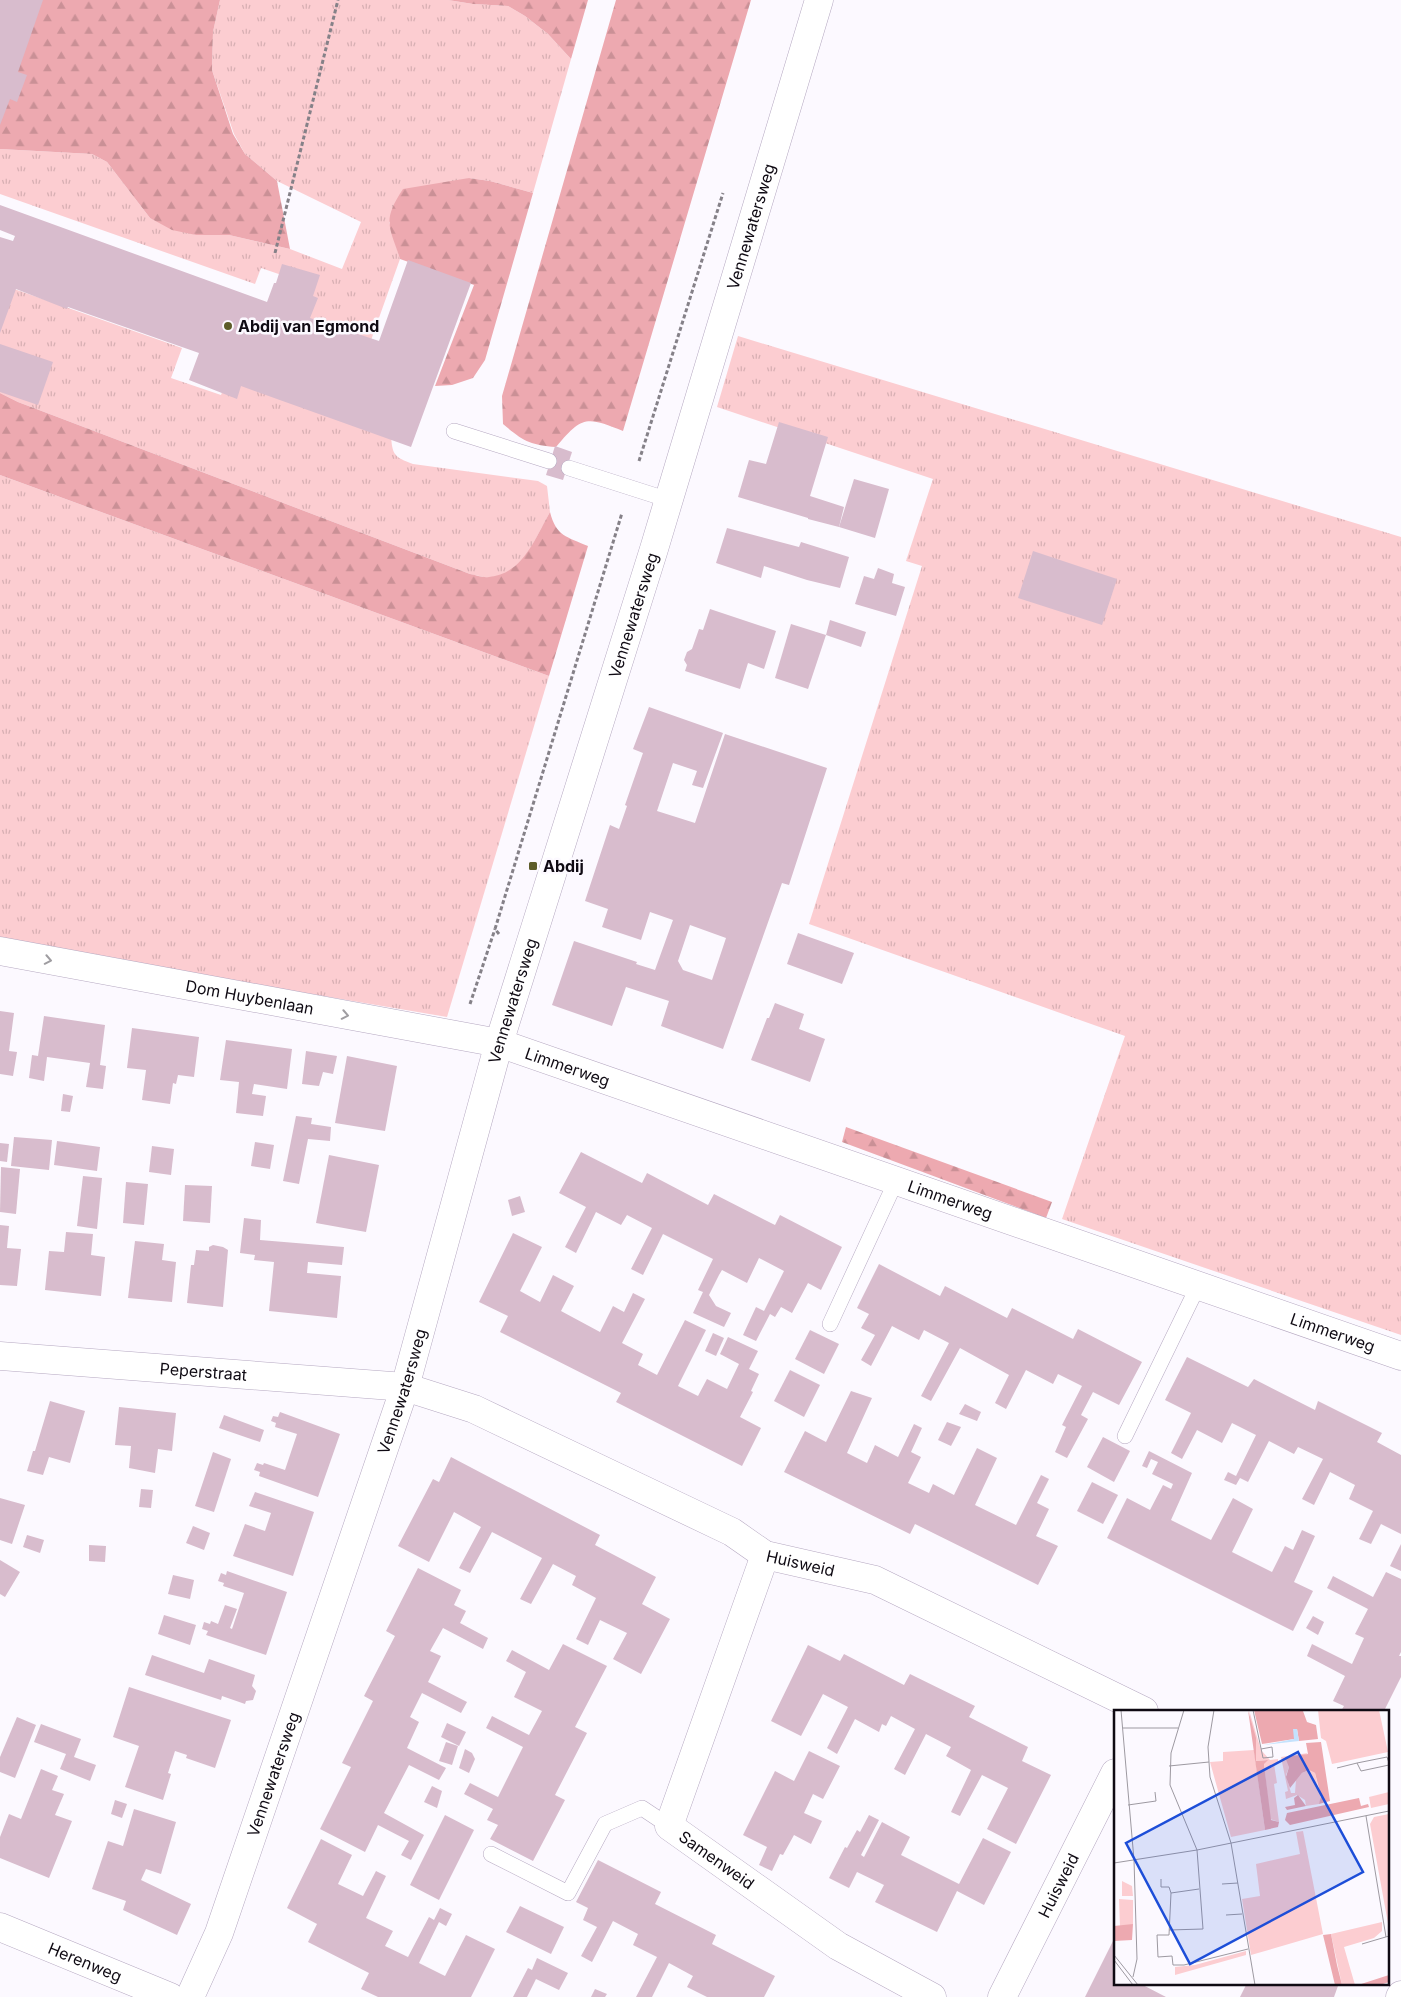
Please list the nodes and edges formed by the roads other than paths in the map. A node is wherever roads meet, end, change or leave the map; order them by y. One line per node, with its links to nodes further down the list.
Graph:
1 (819, 0): 5 (street, Vennewatersweg)
2 (454, 431): 3 (lane)
3 (549, 461)
4 (569, 468): 5 (lane)
5 (669, 500): 7 (street, Vennewatersweg)
6 (0, 951): 7 (street, Dom Huybenlaan, one-way to 7)
7 (499, 1043): 8 (street, Limmerweg); 13 (street, Vennewatersweg)
8 (896, 1181): 9 (street, Limmerweg); 10 (lane)
9 (1198, 1286): 12 (street, Limmerweg); 14 (lane)
10 (830, 1324)
11 (0, 1356): 13 (street, Peperstraat)
12 (1401, 1356)
13 (405, 1387): 15 (street, Huisweid); 22 (street, Vennewatersweg)
14 (1125, 1436)
15 (765, 1555): 16 (street, Huisweid); 18 (street, Samenweid)
16 (1142, 1710)
17 (1114, 1775): 24 (street, Huisweid)
18 (669, 1826): 19 (lane); 23 (street, Samenweid)
19 (490, 1854)
20 (0, 1928): 21 (street, Herenweg)
21 (170, 1997)
22 (190, 1997)
23 (932, 1997)
24 (1002, 1997)

